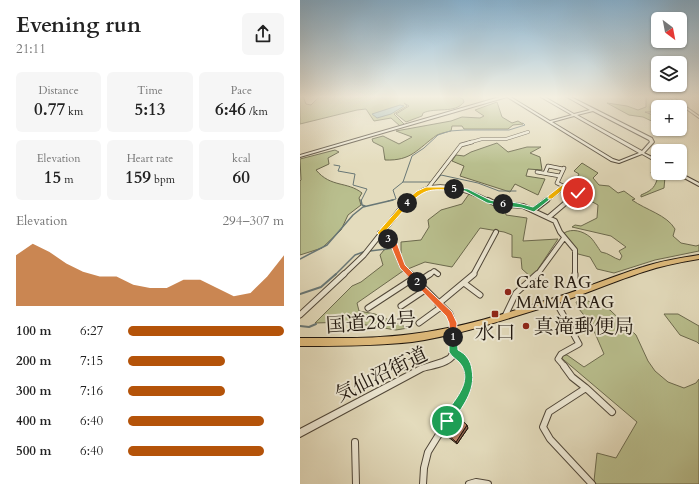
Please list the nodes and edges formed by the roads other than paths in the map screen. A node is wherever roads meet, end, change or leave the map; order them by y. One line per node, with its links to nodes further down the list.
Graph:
1 (429, 119): 9 (street)
2 (544, 119): 6 (street)
3 (562, 119): 6 (street)
4 (580, 119): 8 (street)
5 (609, 119): 8 (street)
6 (550, 122): 8 (street)
7 (528, 132): 17 (street)
8 (642, 153): 10 (street)
9 (300, 156)
10 (651, 158)
11 (537, 172): 12 (street)
12 (545, 174): 13 (street); 13 (street)
13 (560, 176): 16 (street)
14 (687, 178): 15 (street)
15 (698, 184)
16 (564, 186): 18 (street); 19 (street)
17 (428, 188): 18 (street); 21 (street)
18 (534, 210): 19 (street)
19 (549, 217): 22 (street)
20 (496, 232): 27 (street)
21 (380, 233): 25 (street); 35 (street)
22 (564, 238): 29 (street); 36 (street)
23 (698, 257): 29 (highway, 国道284号)
24 (438, 274): 26 (street)
25 (414, 278): 26 (street); 34 (street)
26 (418, 282): 28 (street)
27 (464, 283): 30 (street); 32 (street)
28 (425, 290): 32 (street); 33 (street)
29 (580, 292): 31 (highway, 国道284号)
30 (480, 295)
31 (555, 300): 36 (highway, 国道284号); 41 (street)
32 (439, 305): 37 (street); 38 (street)
33 (401, 306)
34 (368, 308)
35 (300, 315)
36 (506, 316): 38 (highway, 国道284号)
37 (419, 323)
38 (452, 331): 39 (highway, 国道284号); 40 (street, 気仙沼街道)
39 (300, 342)
40 (454, 352): 43 (street, 気仙沼街道); 46 (street)
41 (586, 388): 42 (street); 49 (street)
42 (612, 412)
43 (300, 432)
44 (355, 442): 45 (street)
45 (356, 484)
46 (423, 484)
47 (469, 484): 48 (street)
48 (488, 484)
49 (592, 484)

